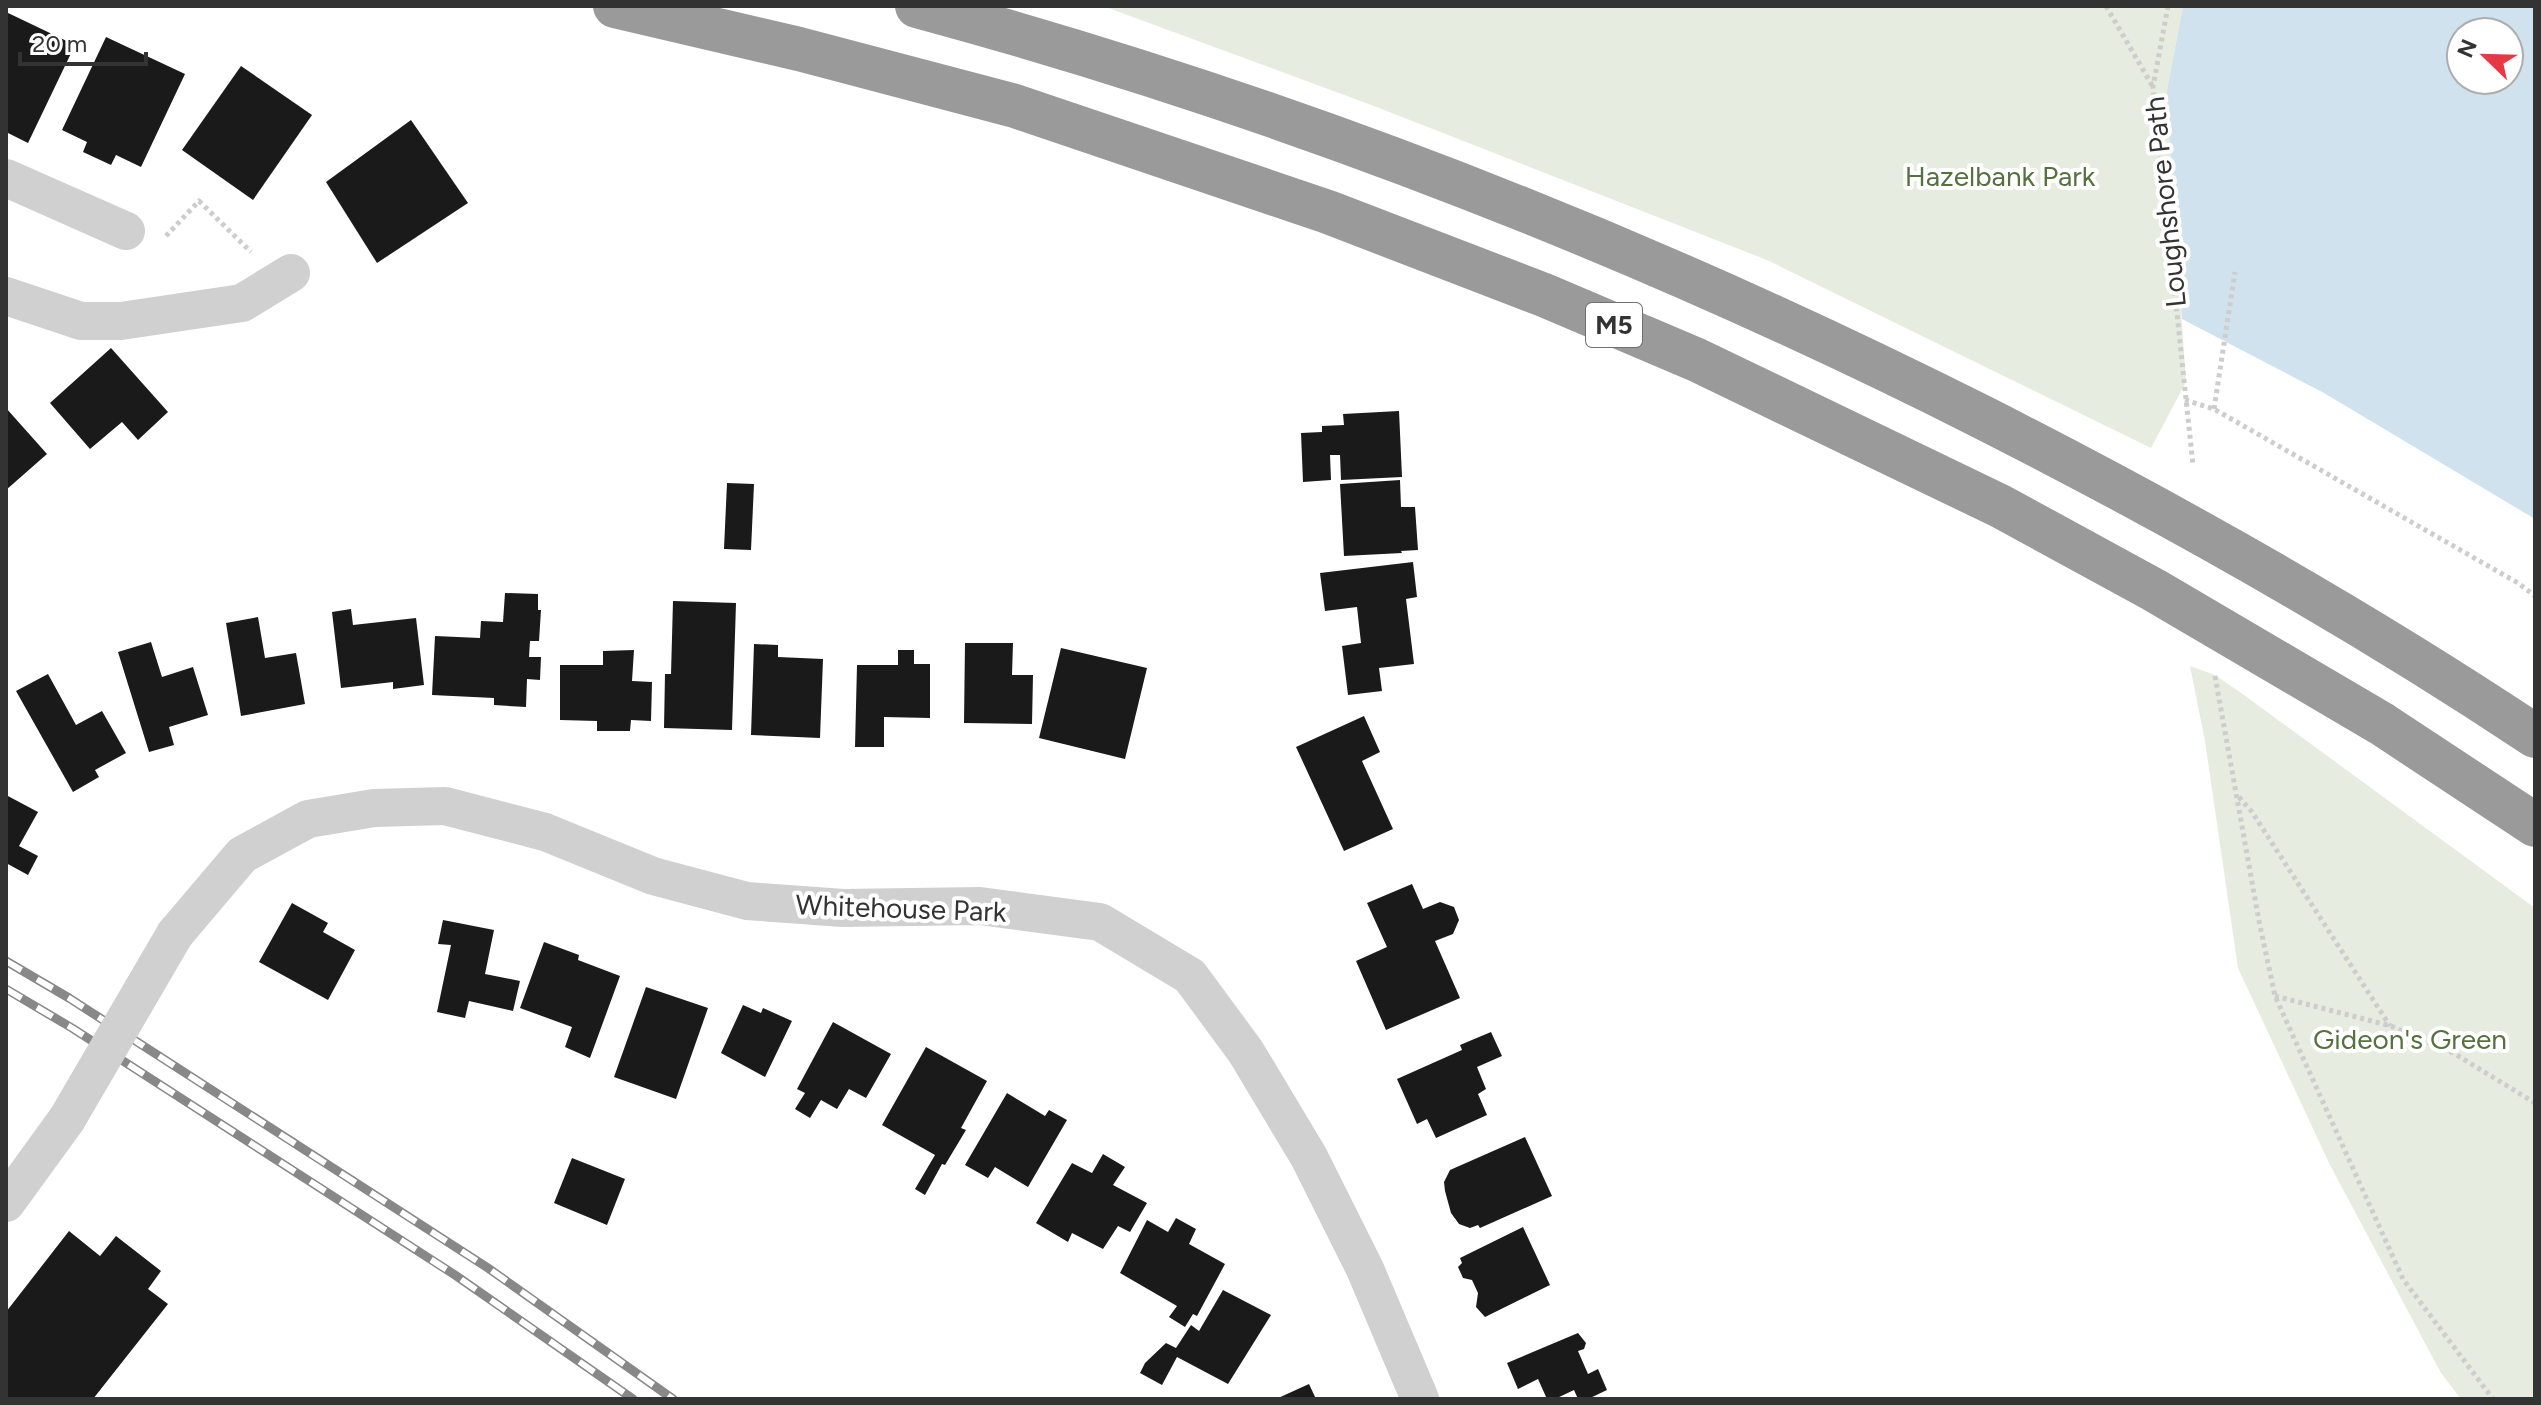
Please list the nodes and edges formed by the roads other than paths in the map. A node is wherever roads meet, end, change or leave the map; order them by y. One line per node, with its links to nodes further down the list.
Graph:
1 (615, 6): 8 (highway, M5)
2 (917, 6): 7 (highway, M5)
3 (6, 178): 4 (street)
4 (126, 231)
5 (291, 273): 6 (street)
6 (6, 296)
7 (2535, 736)
8 (2535, 825)
9 (6, 1203): 10 (street, Whitehouse Park, bridge)
10 (1420, 1399)

